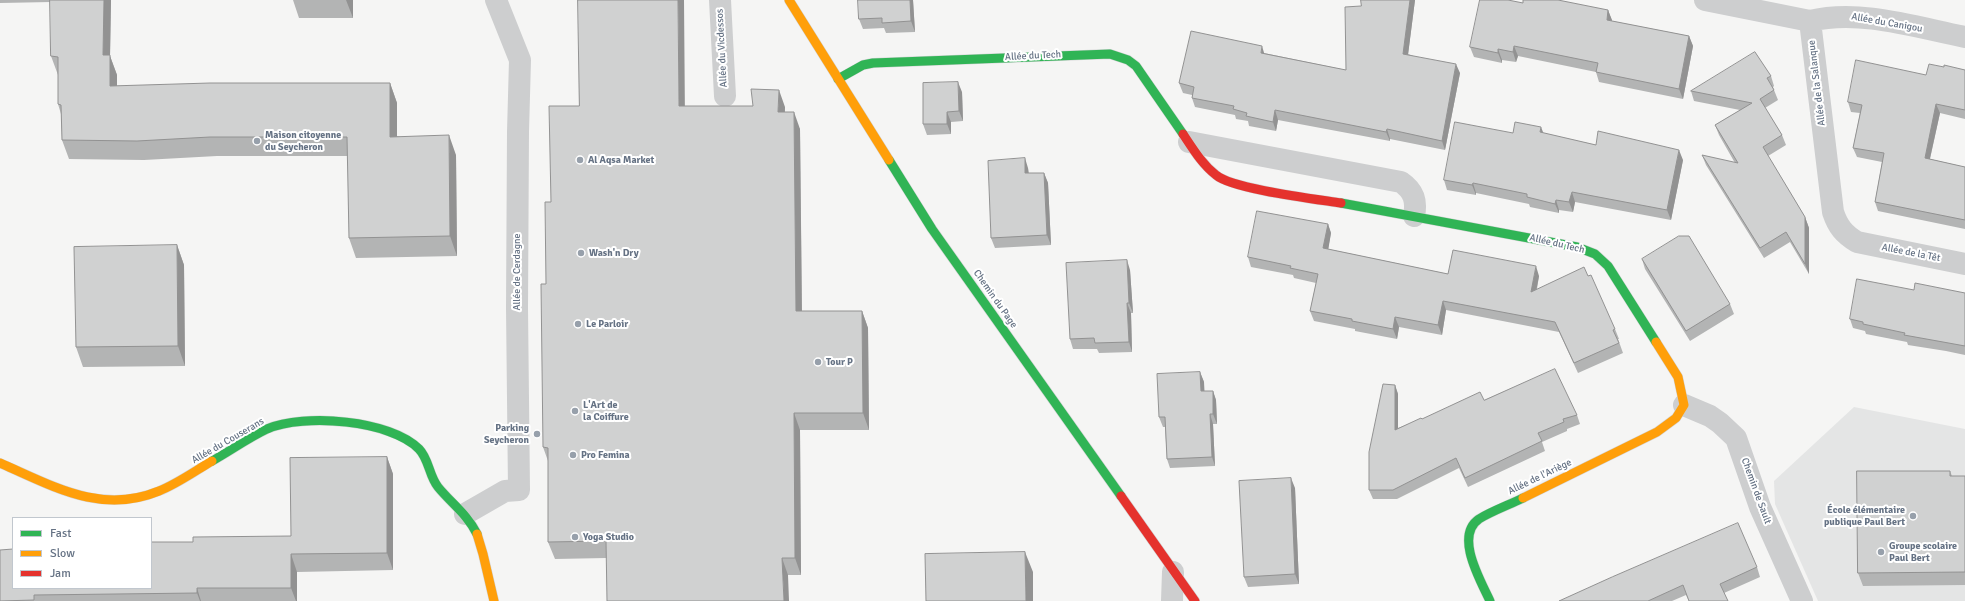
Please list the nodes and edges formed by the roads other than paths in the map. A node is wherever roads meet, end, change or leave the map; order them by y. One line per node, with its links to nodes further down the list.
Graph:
1 (496, 0): 15 (street, Allée de Cerdagne)
2 (720, 0): 8 (street, Allée du Vicdessos)
3 (789, 0): 7 (street, Chemin du Page)
4 (1705, 0): 5 (street)
5 (1810, 21): 6 (street, Allée du Canigou); 11 (street, Allée de la Salanque)
6 (1965, 37)
7 (838, 78): 9 (street, Allée du Tech); 16 (street, Chemin du Page)
8 (725, 96)
9 (1189, 142): 10 (street, Allée du Tech); 10 (street)
10 (1414, 216): 13 (street, Allée du Tech)
11 (1857, 242): 12 (street, Allée de la Têt)
12 (1965, 264)
13 (1684, 405): 20 (street, Allée de l'Ariège); 21 (street, Chemin de Sault)
14 (0, 463): 15 (street, Allée du Couserans)
15 (466, 514): 17 (street, Allée du Couserans)
16 (1174, 572): 18 (street); 19 (street, Chemin du Page)
17 (494, 601)
18 (1172, 601)
19 (1195, 601)
20 (1490, 601)
21 (1802, 601)

